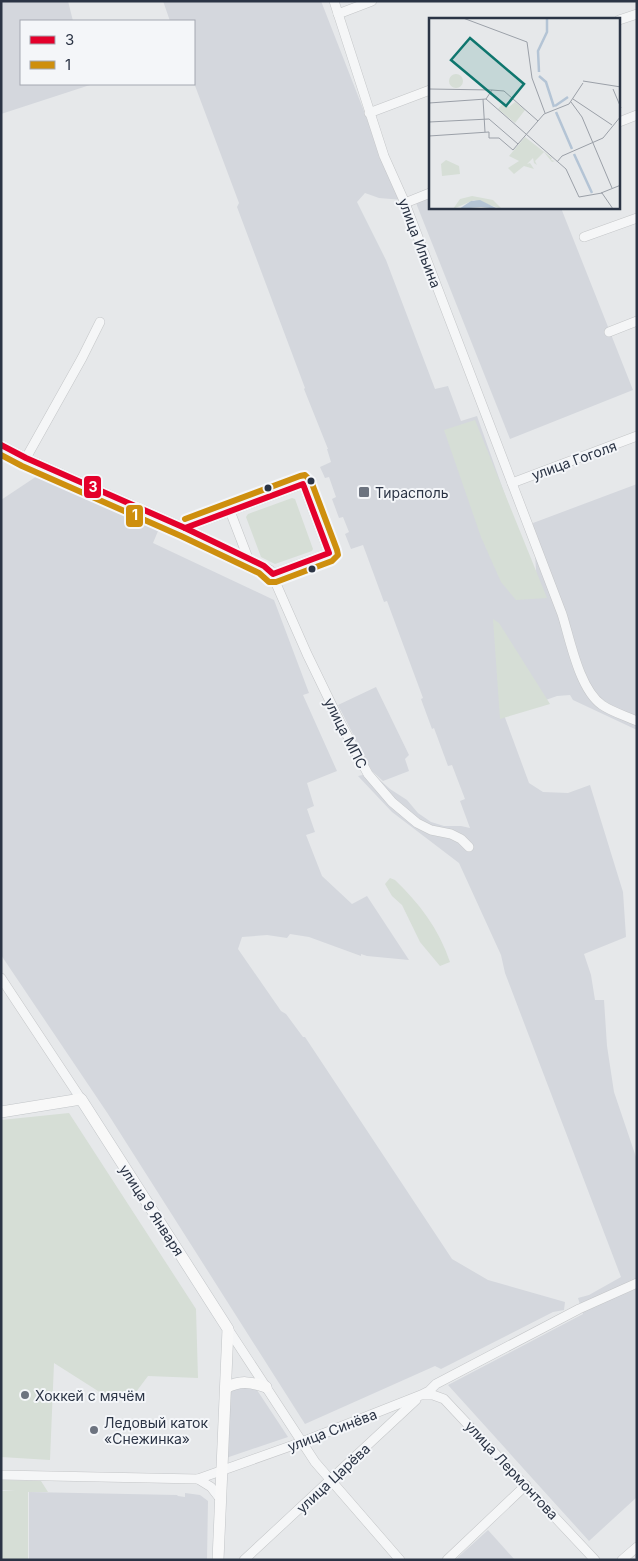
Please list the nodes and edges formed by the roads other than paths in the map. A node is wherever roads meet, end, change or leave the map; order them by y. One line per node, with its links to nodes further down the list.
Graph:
1 (334, 1): 3 (street, улица Ильина)
2 (372, 1): 3 (street)
3 (338, 14): 7 (street, улица Ильина)
4 (637, 14): 5 (street)
5 (620, 20)
6 (429, 90): 7 (street)
7 (369, 113): 11 (street, улица Ильина)
8 (637, 115): 9 (street)
9 (620, 122)
10 (429, 193): 11 (street)
11 (405, 203): 20 (street, улица Ильина)
12 (637, 218): 13 (street)
13 (584, 237)
14 (637, 321): 16 (street)
15 (100, 322): 19 (street)
16 (609, 332)
17 (637, 436): 20 (street, улица Гоголя)
18 (1, 445): 19 (street)
19 (26, 458): 22 (street)
20 (512, 483): 25 (street, улица Ильина)
21 (230, 511): 22 (street); 23 (street); 24 (street)
22 (185, 528): 23 (street)
23 (248, 558): 24 (street)
24 (273, 574): 26 (street, улица МПС)
25 (637, 721)
26 (469, 847)
27 (1, 978): 28 (street, улица 9 Января)
28 (81, 1099): 29 (main road); 31 (main road, улица 9 Января)
29 (1, 1112)
30 (637, 1283): 34 (street, улица Синёва)
31 (228, 1329): 32 (street, улица 9 Января); 33 (main road)
32 (266, 1387): 33 (main road); 35 (street, улица 9 Января)
33 (226, 1388): 36 (main road)
34 (421, 1395): 35 (street, улица Синёва); 39 (street, улица Царёва); 40 (street, улица Лермонтова)
35 (302, 1442): 36 (street, улица Синёва); 39 (street, улица 9 Января)
36 (222, 1470): 38 (street, улица Синёва); 41 (main road)
37 (1, 1475): 38 (street, улица Синёва)
38 (198, 1479): 41 (street)
39 (329, 1481): 44 (street, улица Царёва); 45 (street, улица 9 Января)
40 (526, 1485): 46 (street); 47 (street, улица Лермонтова)
41 (221, 1500): 43 (main road)
42 (637, 1547): 48 (street)
43 (218, 1560)
44 (244, 1560)
45 (400, 1560)
46 (447, 1560)
47 (595, 1560)
48 (622, 1560)

